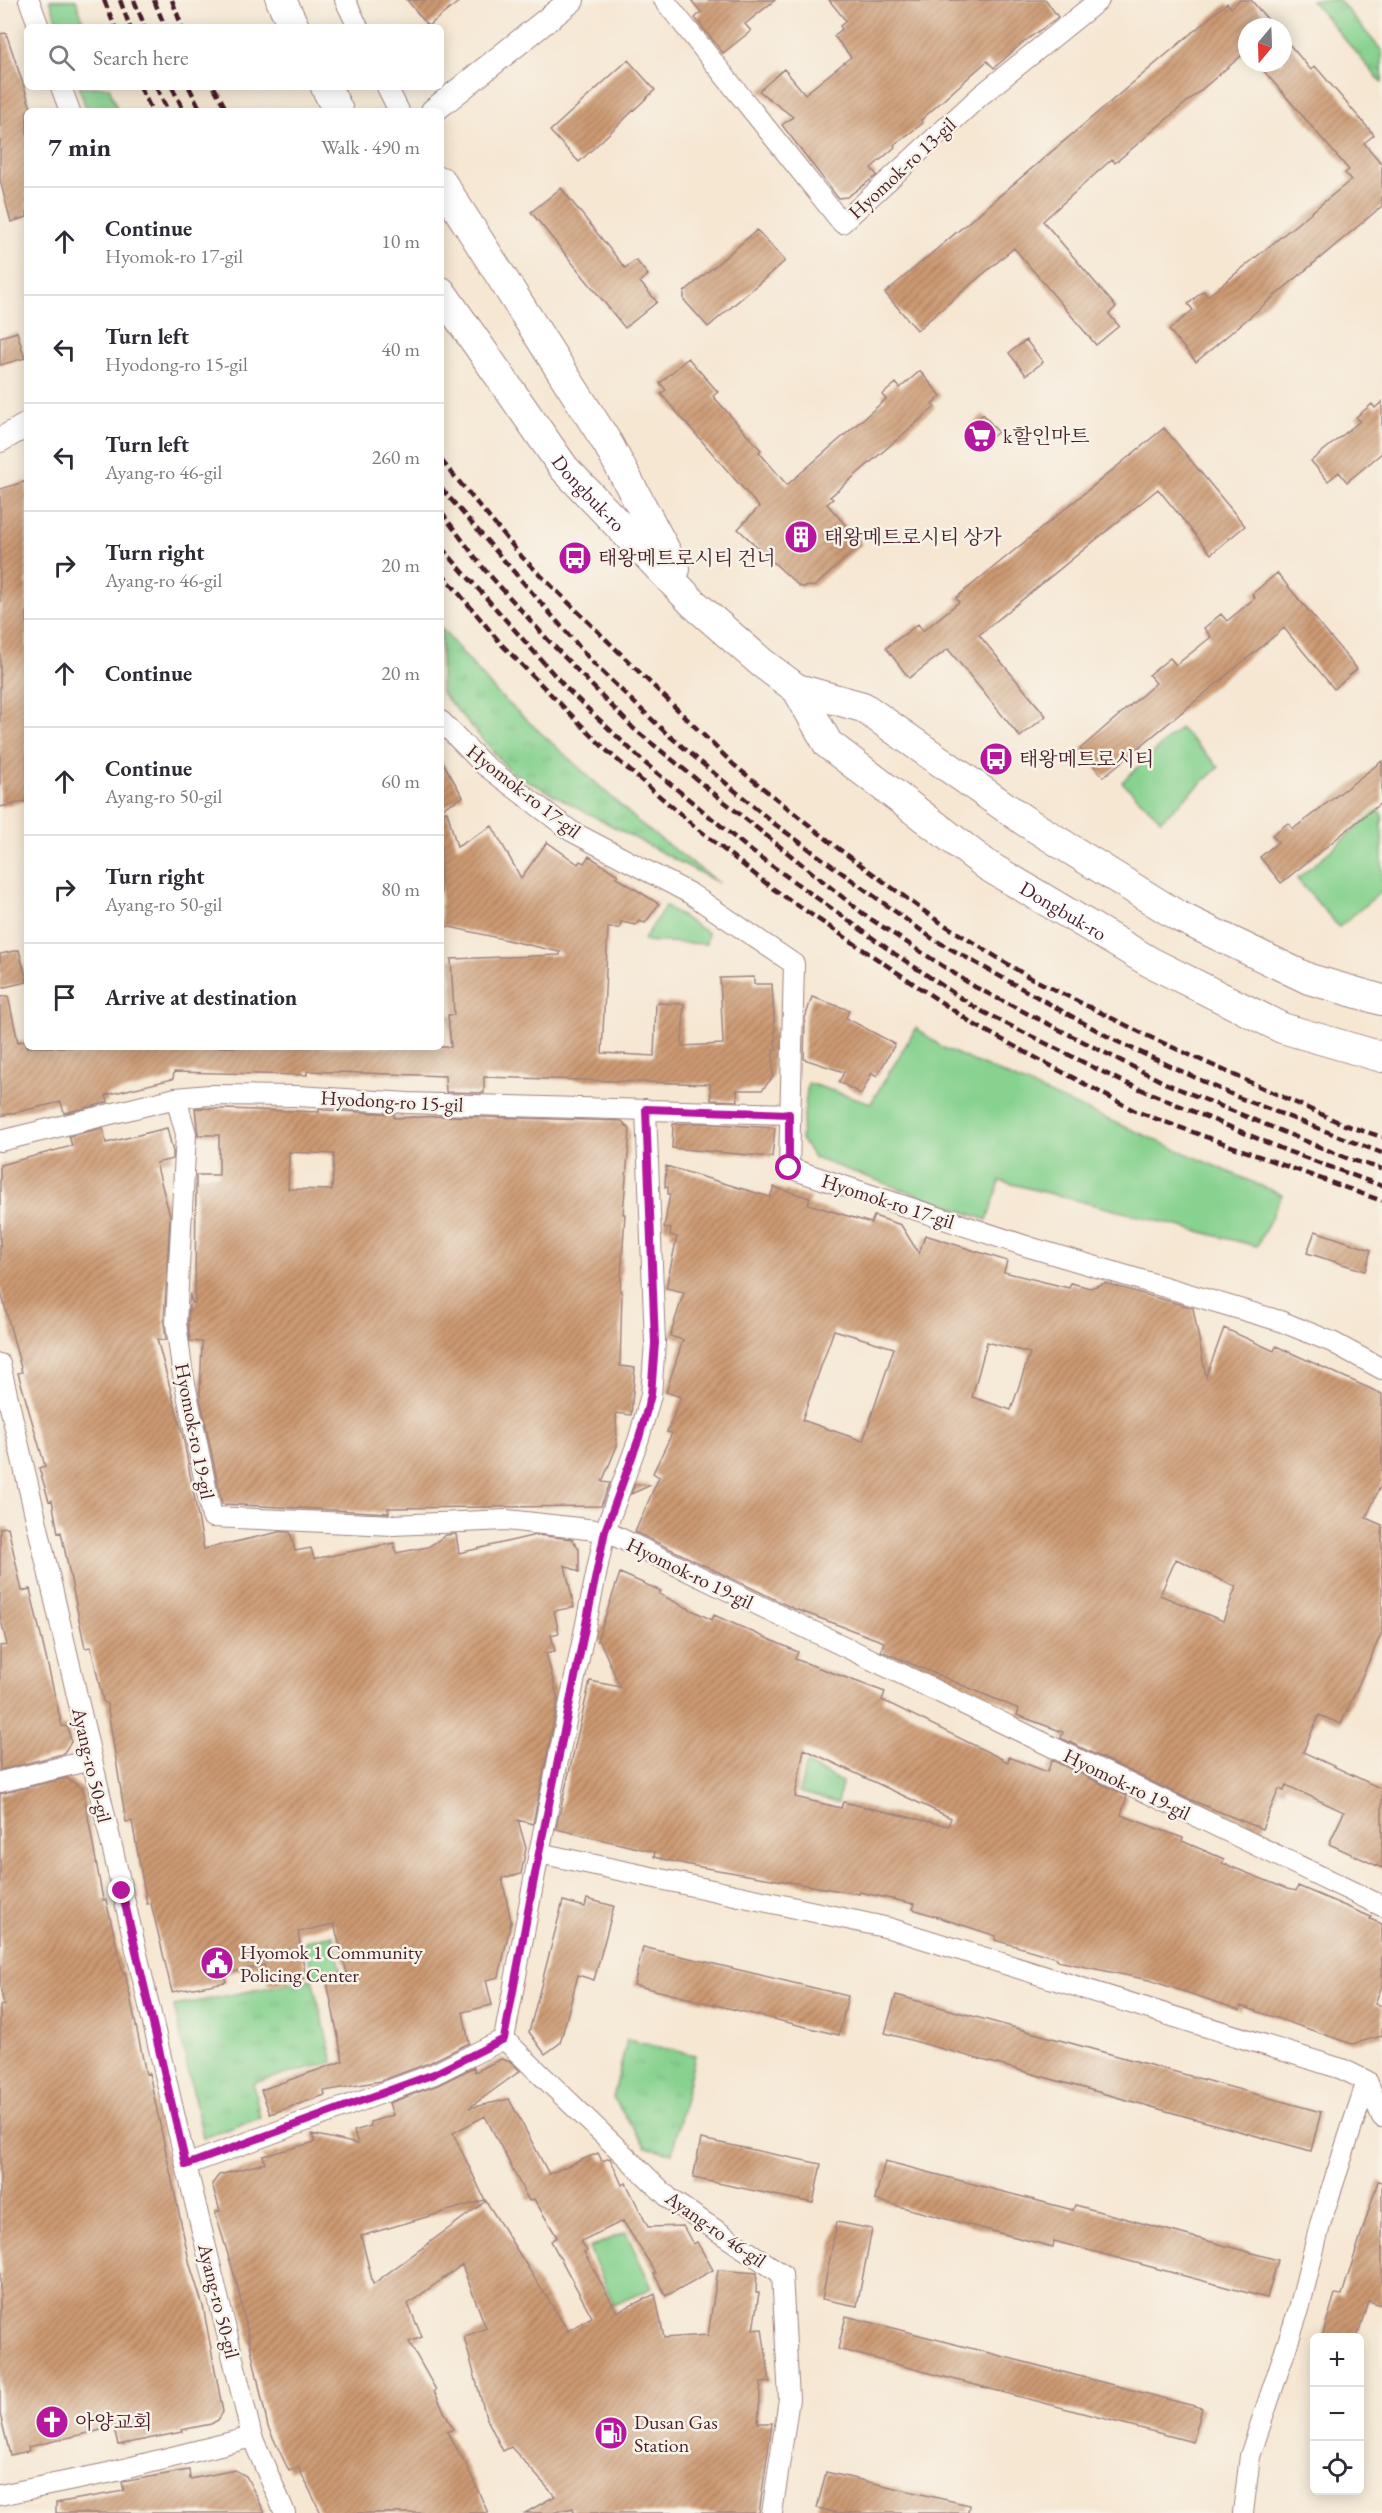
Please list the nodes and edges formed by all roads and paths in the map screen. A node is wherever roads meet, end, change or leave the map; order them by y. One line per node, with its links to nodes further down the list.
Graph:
1 (29, 0): 7 (street)
2 (281, 0): 8 (main road)
3 (345, 0): 9 (street)
4 (572, 0): 16 (street)
5 (664, 0): 6 (street, Hyomok-ro 13-gil)
6 (1099, 0)
7 (38, 24)
8 (293, 24)
9 (357, 24)
10 (62, 90): 13 (street)
11 (328, 90): 14 (main road)
12 (388, 90): 15 (street)
13 (69, 108)
14 (336, 108)
15 (398, 108)
16 (437, 108)
17 (444, 187): 21 (main road)
18 (444, 296): 21 (main road, Dongbuk-ro)
19 (24, 427): 20 (street)
20 (0, 440)
21 (693, 603): 22 (main road, Dongbuk-ro)
22 (797, 689): 24 (main road, Dongbuk-ro); 25 (main road, Dongbuk-ro)
23 (444, 724): 28 (street, Hyomok-ro 17-gil)
24 (1382, 1000)
25 (1382, 1057)
26 (176, 1098): 27 (street, Hyodong-ro 15-gil); 29 (street, Hyodong-ro 15-gil); 32 (street, Hyomok-ro 19-gil)
27 (646, 1109): 28 (street, Hyodong-ro 15-gil); 32 (street)
28 (789, 1114): 31 (street, Hyomok-ro 17-gil)
29 (0, 1141)
30 (0, 1364): 33 (street, Ayang-ro 50-gil)
31 (1382, 1369)
32 (605, 1531): 35 (street); 36 (street, Hyomok-ro 19-gil)
33 (91, 1760): 34 (street); 40 (street, Ayang-ro 50-gil)
34 (0, 1782)
35 (539, 1853): 37 (street); 38 (street)
36 (1382, 1906)
37 (504, 2039): 40 (street); 44 (street, Ayang-ro 46-gil)
38 (1375, 2077): 39 (street); 45 (street)
39 (1382, 2117)
40 (186, 2165): 41 (street, Ayang-ro 50-gil)
41 (252, 2437): 42 (street); 43 (street, Ayang-ro 50-gil)
42 (0, 2495)
43 (285, 2513)
44 (772, 2513)
45 (1243, 2513)

